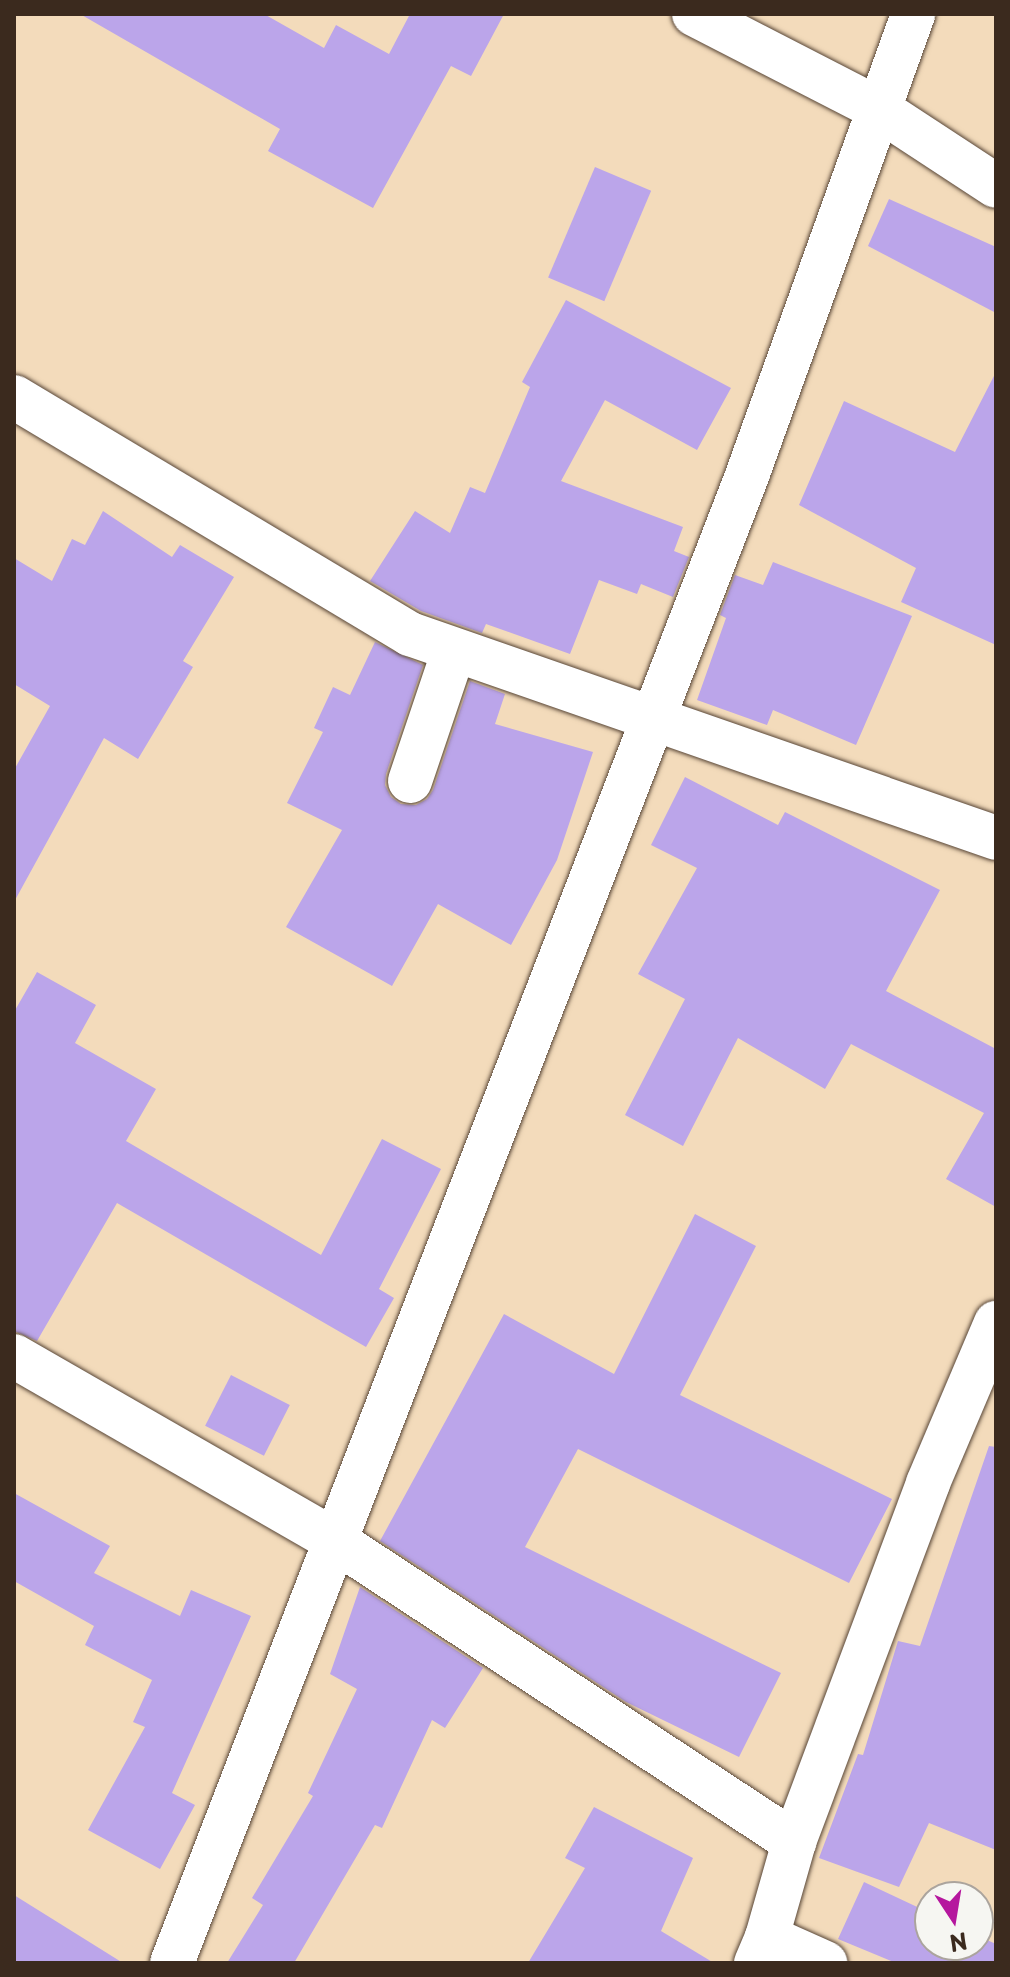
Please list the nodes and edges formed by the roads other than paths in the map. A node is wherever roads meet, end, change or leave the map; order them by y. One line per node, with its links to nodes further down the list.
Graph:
1 (694, 14): 3 (street)
2 (913, 14): 3 (street)
3 (877, 108): 4 (street); 7 (street)
4 (996, 186)
5 (14, 397): 6 (street)
6 (454, 650): 7 (street); 8 (street)
7 (654, 719): 9 (street); 12 (street)
8 (410, 781)
9 (996, 838)
10 (996, 1323): 13 (street)
11 (14, 1356): 12 (street)
12 (337, 1542): 13 (street); 15 (street)
13 (794, 1842): 14 (street)
14 (761, 1950): 16 (street)
15 (172, 1963)
16 (825, 1963)

